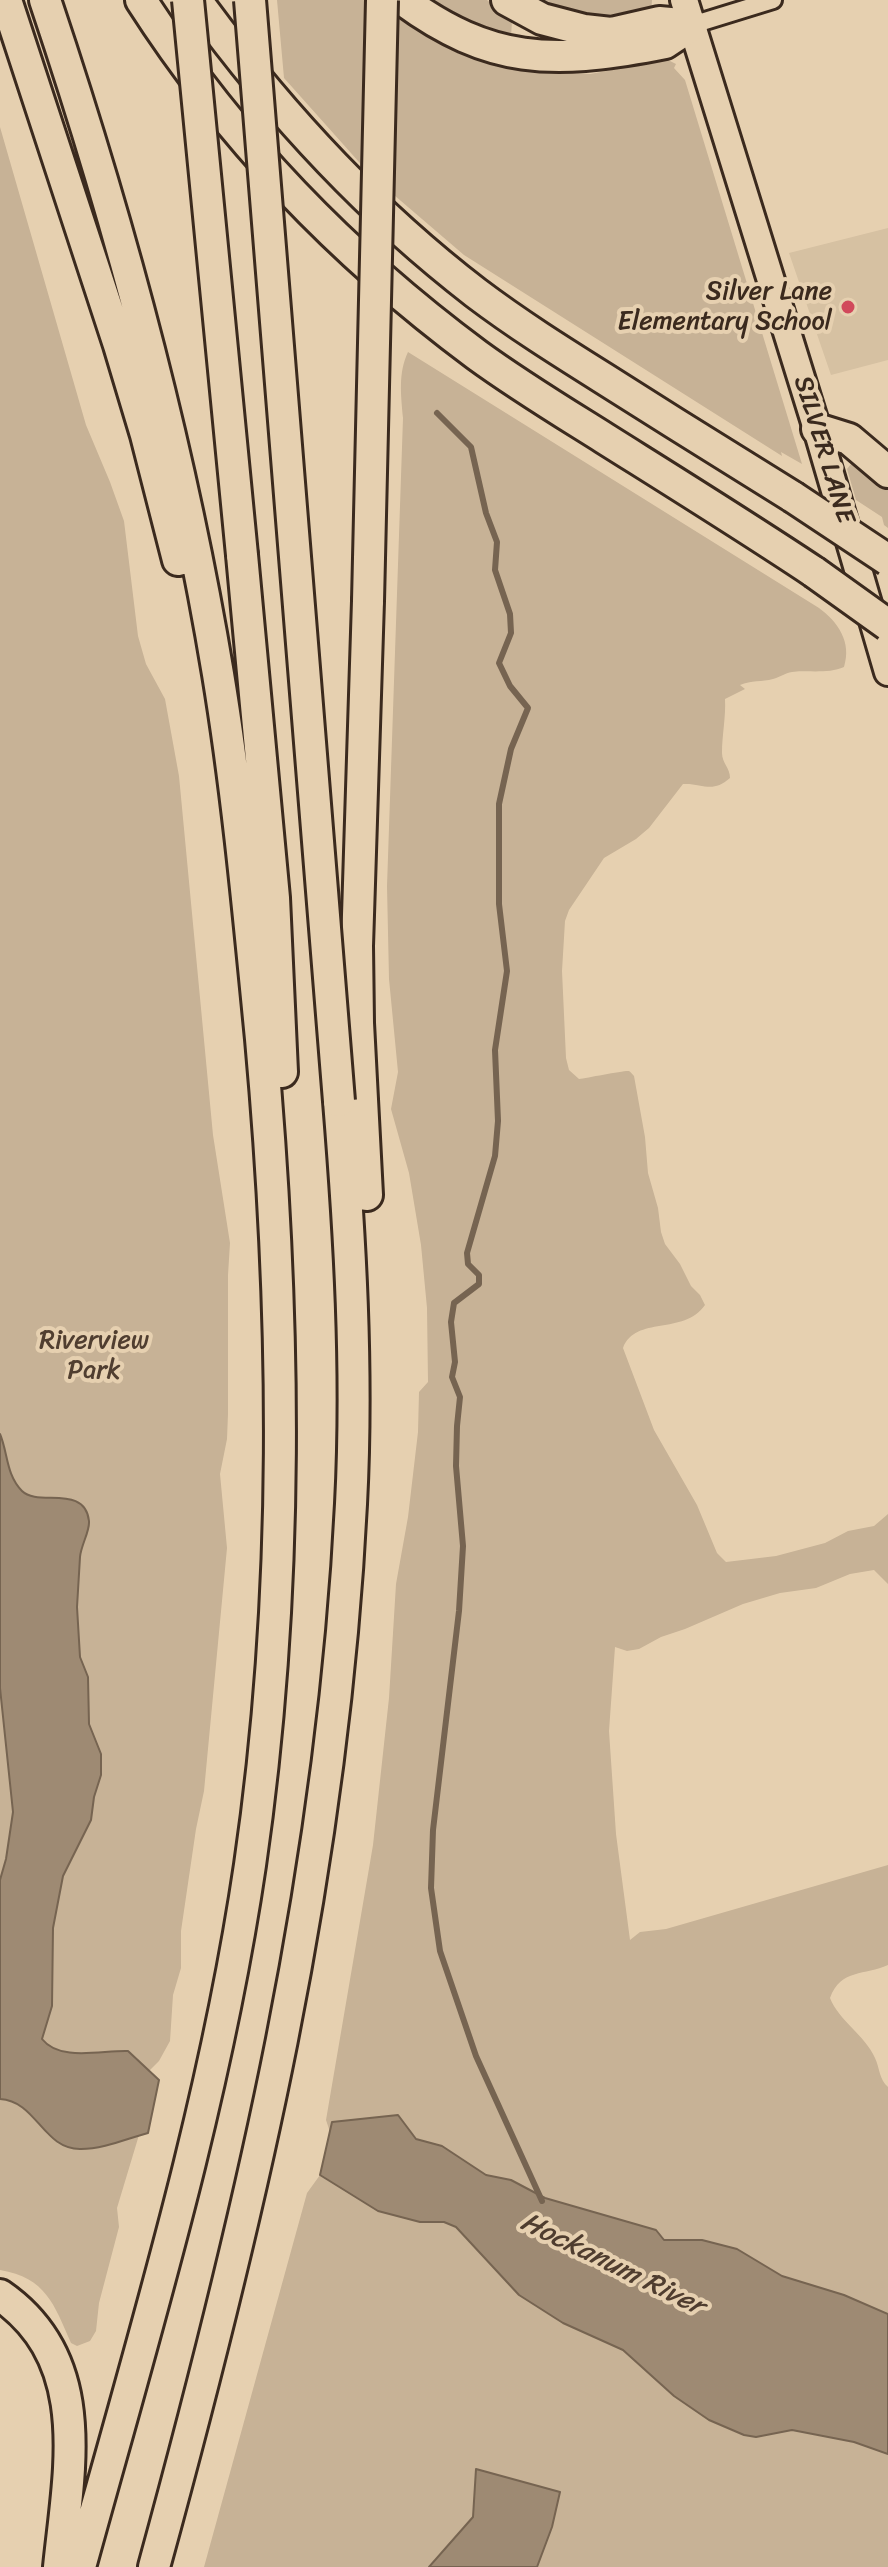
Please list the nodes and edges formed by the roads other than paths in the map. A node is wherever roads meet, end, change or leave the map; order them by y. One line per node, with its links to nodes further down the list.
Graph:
1 (6, 0): 17 (highway)
2 (45, 0): 17 (highway)
3 (141, 0): 15 (highway, bridge)
4 (188, 0): 19 (highway, bridge)
5 (196, 0): 14 (highway, bridge)
6 (250, 0): 18 (highway, bridge)
7 (382, 0): 18 (highway, bridge)
8 (403, 0): 11 (highway)
9 (507, 0): 11 (highway)
10 (773, 0): 11 (street)
11 (688, 12): 12 (main road, SILVER LANE)
12 (817, 429): 13 (highway); 16 (main road, SILVER LANE)
13 (888, 472)
14 (888, 560)
15 (888, 625)
16 (888, 672)
17 (218, 675): 19 (highway)
18 (350, 1100): 23 (highway)
19 (278, 1297): 22 (highway)
20 (0, 2295): 21 (highway)
21 (59, 2567)
22 (80, 2567)
23 (154, 2567)

